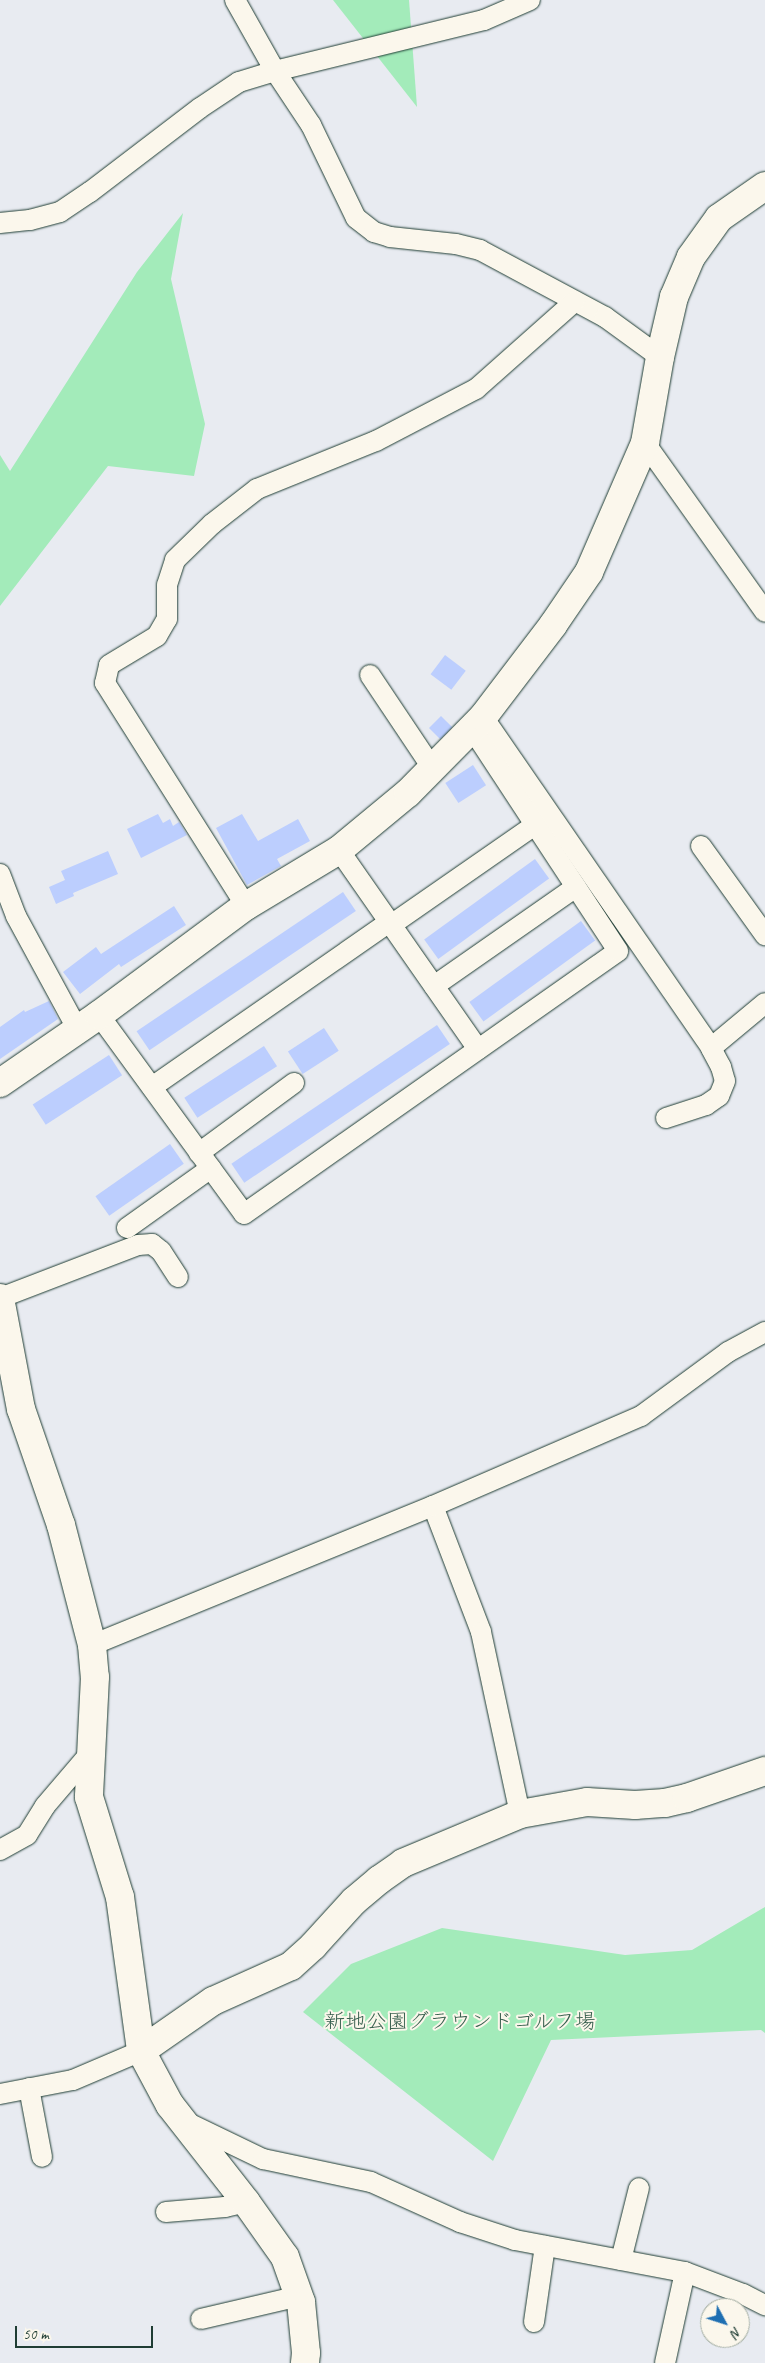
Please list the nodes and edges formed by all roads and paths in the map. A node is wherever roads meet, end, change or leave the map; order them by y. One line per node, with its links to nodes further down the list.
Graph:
1 (235, 0): 3 (street)
2 (517, 3): 3 (street)
3 (275, 71): 5 (street); 6 (street)
4 (765, 186): 7 (street)
5 (0, 223)
6 (575, 301): 7 (street); 18 (street)
7 (660, 357): 8 (street)
8 (645, 443): 9 (street); 11 (street)
9 (765, 612)
10 (370, 675): 12 (street)
11 (478, 723): 12 (street); 13 (street); 24 (street)
12 (433, 769): 15 (street)
13 (535, 824): 17 (street); 19 (street)
14 (701, 846): 20 (street)
15 (339, 850): 18 (street); 19 (street)
16 (0, 874): 23 (street)
17 (576, 887): 21 (street); 25 (street)
18 (246, 906): 23 (street)
19 (390, 924): 21 (street); 28 (street)
20 (765, 935)
21 (434, 986): 25 (street)
22 (765, 1003): 24 (street)
23 (88, 1023): 26 (street); 28 (street)
24 (711, 1048): 29 (street)
25 (478, 1049): 30 (street)
26 (0, 1083)
27 (294, 1083): 30 (street)
28 (152, 1087): 30 (street)
29 (666, 1118)
30 (205, 1161): 31 (street)
31 (127, 1228)
32 (178, 1277): 33 (street)
33 (0, 1298): 36 (street)
34 (765, 1332): 35 (street)
35 (433, 1506): 36 (street); 39 (street)
36 (92, 1645): 37 (street)
37 (92, 1751): 40 (street); 41 (street)
38 (765, 1771): 39 (street)
39 (520, 1814): 41 (street)
40 (0, 1850)
41 (141, 2051): 42 (street); 44 (street)
42 (29, 2088): 43 (street); 45 (street)
43 (0, 2094)
44 (181, 2119): 47 (street); 49 (street)
45 (42, 2157)
46 (639, 2188): 50 (street)
47 (246, 2202): 48 (street); 52 (street)
48 (166, 2212)
49 (546, 2246): 50 (street); 55 (street)
50 (621, 2260): 51 (street)
51 (685, 2272): 53 (street); 57 (street)
52 (299, 2296): 54 (street); 56 (street)
53 (765, 2305)
54 (200, 2319)
55 (534, 2322)
56 (305, 2363)
57 (665, 2363)

